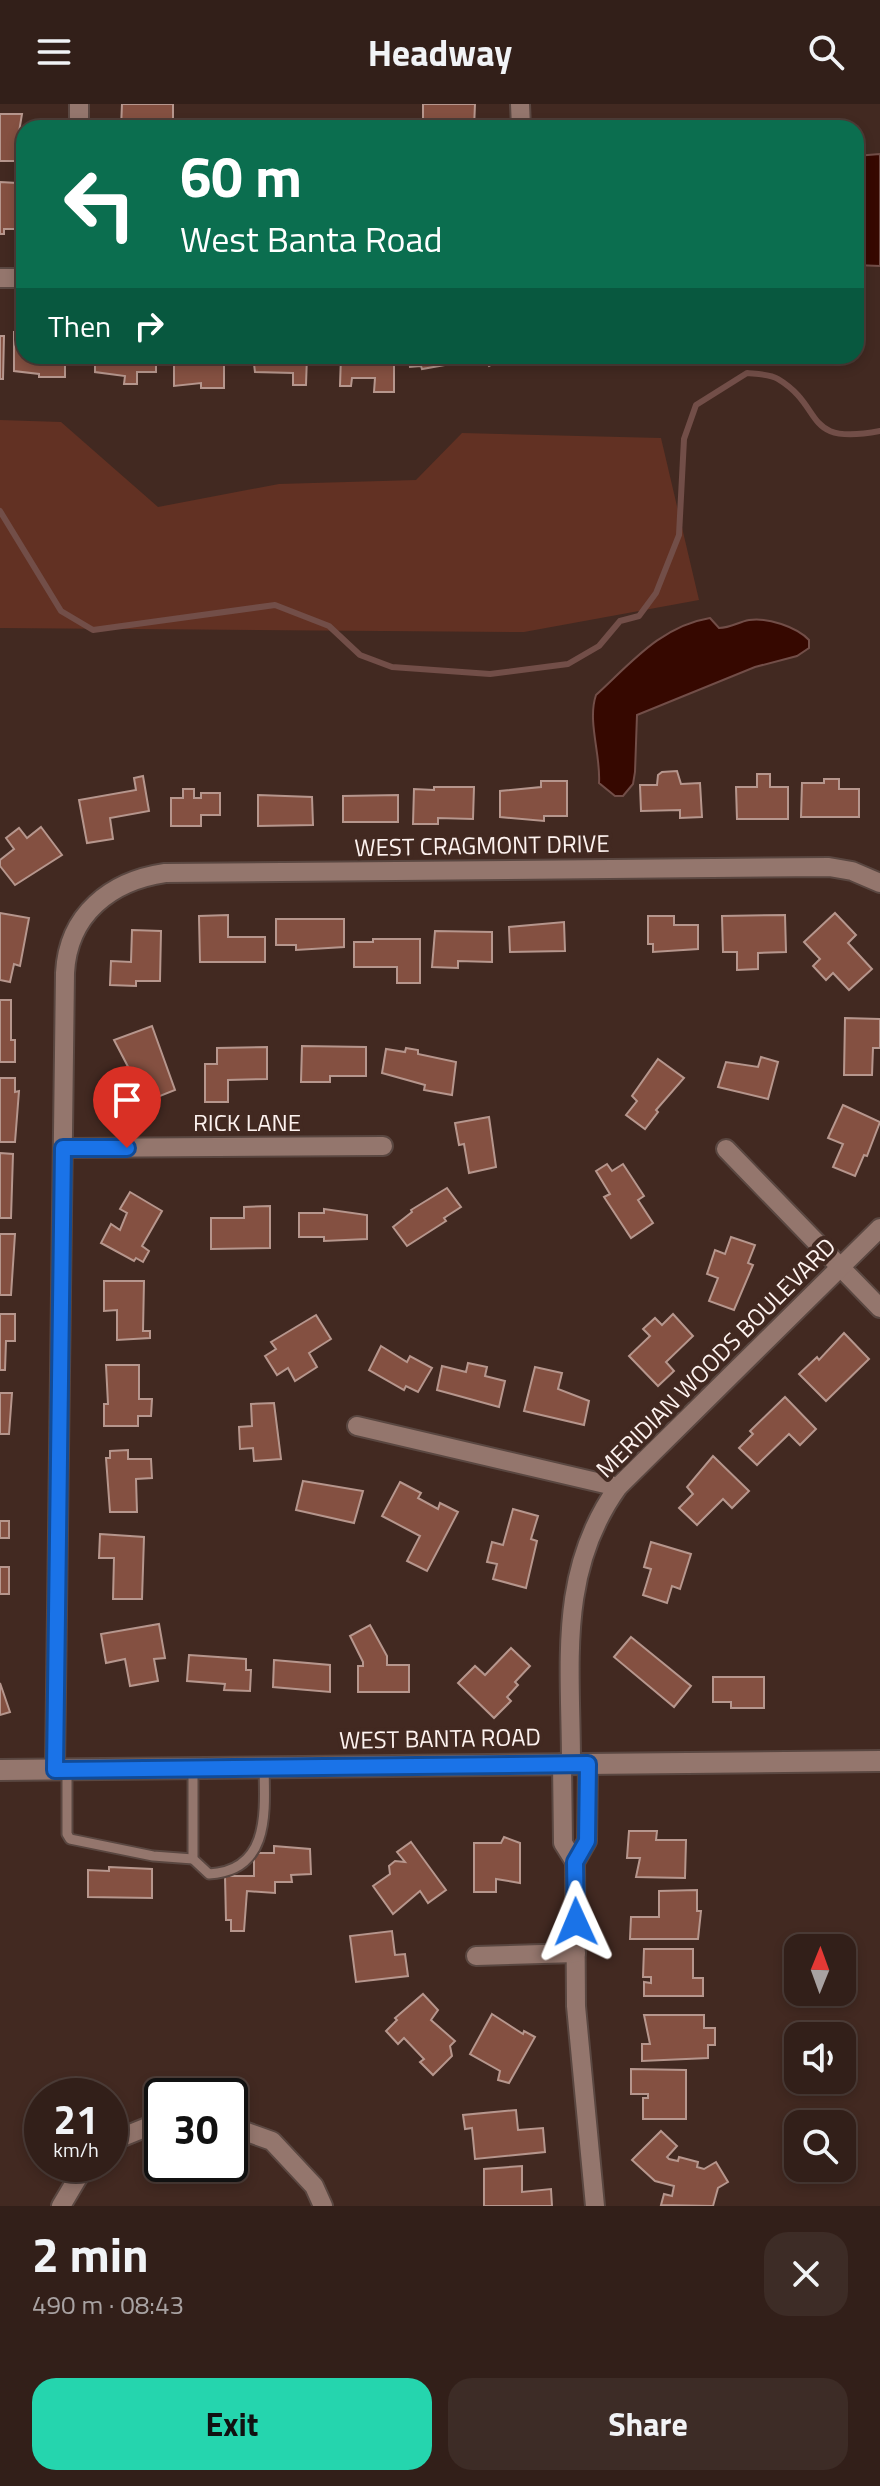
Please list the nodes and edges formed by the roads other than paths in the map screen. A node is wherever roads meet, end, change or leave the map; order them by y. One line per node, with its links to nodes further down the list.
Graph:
1 (880, 883): 3 (street, WEST CRAGMONT DRIVE)
2 (383, 1146): 3 (street, RICK LANE)
3 (63, 1148): 15 (street)
4 (726, 1149): 6 (street)
5 (880, 1228): 6 (street, MERIDIAN WOODS BOULEVARD)
6 (840, 1267): 7 (street); 9 (street, MERIDIAN WOODS BOULEVARD)
7 (880, 1308)
8 (357, 1426): 9 (street)
9 (618, 1487): 11 (street, MERIDIAN WOODS BOULEVARD)
10 (880, 1761): 11 (street, WEST BANTA ROAD)
11 (574, 1763): 12 (street, WEST BANTA ROAD); 17 (street, MERIDIAN WOODS BOULEVARD)
12 (264, 1767): 13 (street, WEST BANTA ROAD); 16 (lane)
13 (193, 1768): 15 (street, WEST BANTA ROAD); 16 (lane)
14 (0, 1770): 15 (street, WEST BANTA ROAD)
15 (61, 1770): 16 (lane)
16 (193, 1859)
17 (576, 1953): 18 (street); 23 (street, MERIDIAN WOODS BOULEVARD)
18 (476, 1956)
19 (248, 2132): 22 (street)
20 (75, 2182): 21 (street)
21 (61, 2206)
22 (323, 2206)
23 (595, 2206)

